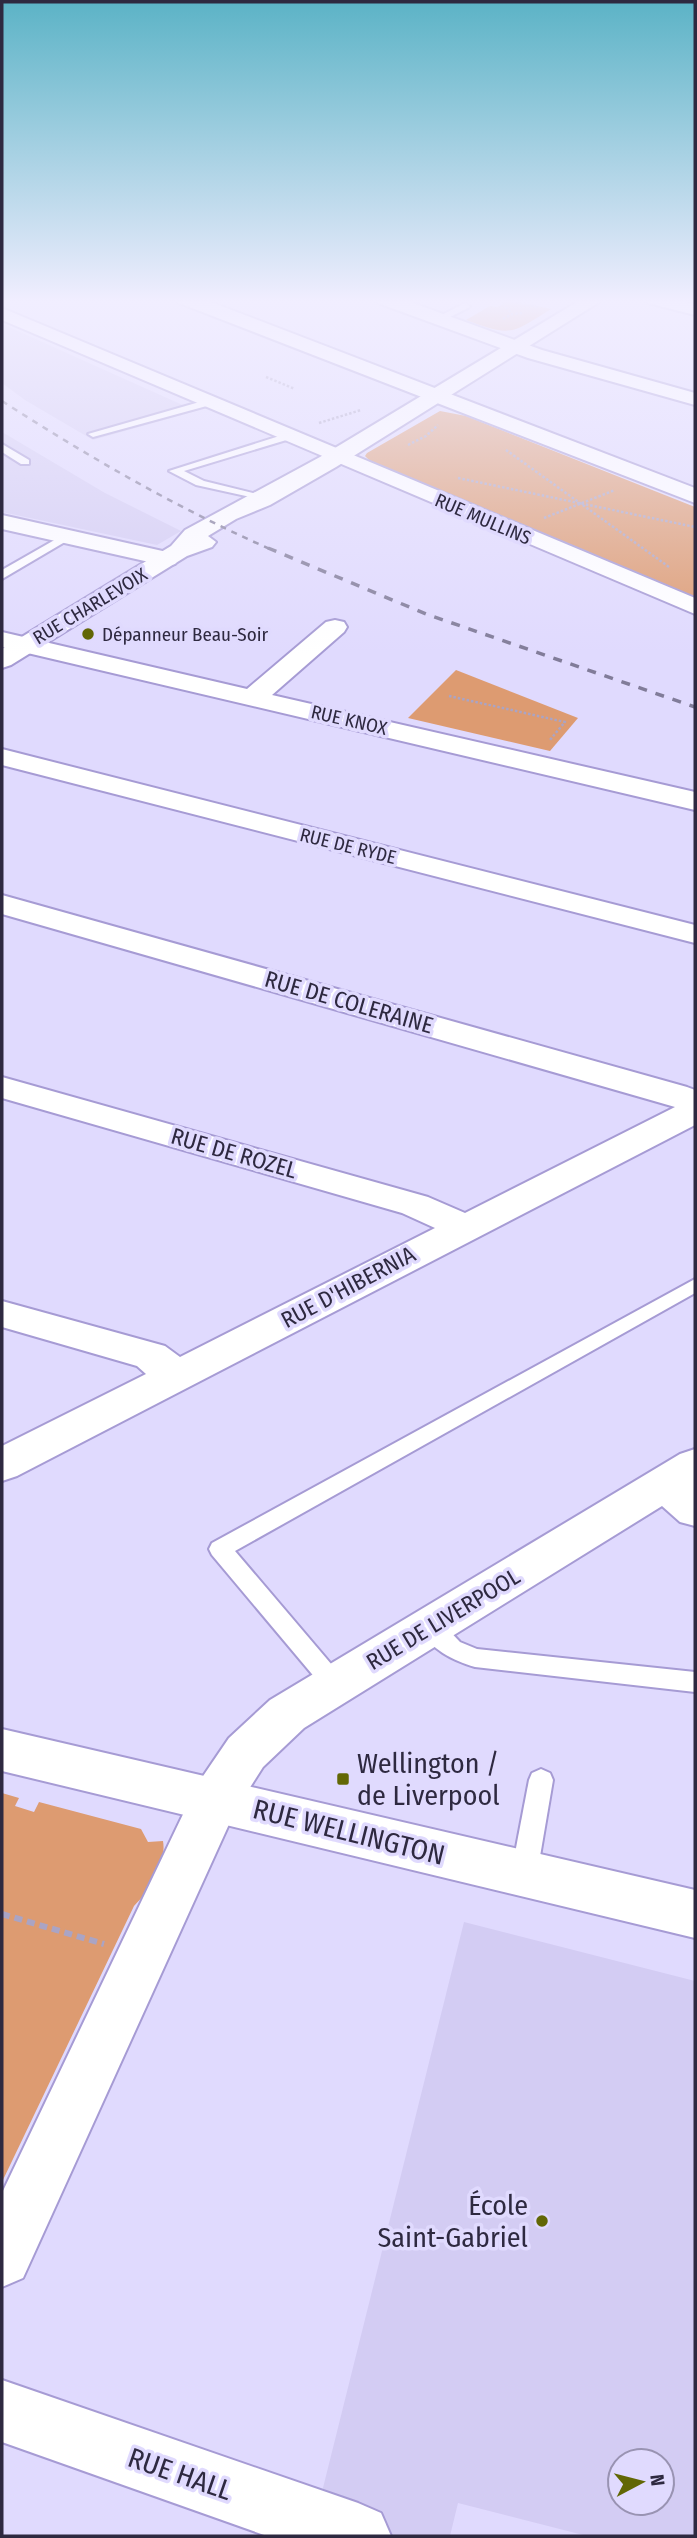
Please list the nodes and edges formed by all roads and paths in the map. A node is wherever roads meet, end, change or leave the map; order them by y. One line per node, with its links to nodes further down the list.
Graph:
1 (154, 417): 7 (lane)
2 (246, 417): 8 (street, RUE MULLINS)
3 (335, 417): 6 (path)
4 (400, 417): 11 (street, RUE CHARLEVOIX)
5 (491, 417): 15 (street)
6 (307, 426)
7 (93, 434)
8 (289, 436): 11 (street, RUE MULLINS); 16 (lane)
9 (496, 443): 17 (path)
10 (2, 447): 12 (lane)
11 (337, 456): 16 (street, RUE CHARLEVOIX); 25 (street, RUE MULLINS)
12 (25, 462)
13 (453, 477): 17 (path)
14 (617, 489): 17 (path)
15 (695, 496)
16 (263, 499): 22 (street, RUE CHARLEVOIX)
17 (581, 503): 18 (path); 20 (path); 23 (path)
18 (538, 520)
19 (2, 522): 21 (street)
20 (695, 527)
21 (69, 537): 22 (street); 24 (lane)
22 (173, 555): 27 (street, RUE CHARLEVOIX)
23 (676, 572)
24 (2, 575)
25 (695, 607)
26 (335, 627): 30 (street)
27 (13, 643): 28 (street, RUE CHARLEVOIX); 30 (street, RUE KNOX)
28 (2, 660)
29 (449, 696): 31 (path)
30 (253, 698): 33 (street, RUE KNOX)
31 (552, 748)
32 (2, 757): 35 (street, RUE DE RYDE)
33 (695, 801)
34 (2, 904): 37 (street, RUE DE COLERAINE)
35 (695, 934)
36 (2, 1087): 39 (street, RUE DE ROZEL)
37 (695, 1103)
38 (695, 1111): 39 (street, RUE D'HIBERNIA)
39 (462, 1228): 42 (street, RUE D'HIBERNIA)
40 (695, 1285): 47 (lane)
41 (2, 1314): 42 (street)
42 (177, 1376): 43 (street, RUE D'HIBERNIA)
43 (2, 1465)
44 (685, 1486): 45 (street, RUE DE LIVERPOOL)
45 (431, 1627): 46 (lane); 47 (street, RUE DE LIVERPOOL)
46 (695, 1682)
47 (335, 1685): 50 (street, RUE DE LIVERPOOL)
48 (2, 1750): 50 (street, RUE WELLINGTON)
49 (541, 1780): 51 (lane)
50 (215, 1800): 51 (street, RUE WELLINGTON); 55 (street, RUE DE LIVERPOOL)
51 (523, 1874): 53 (street, RUE WELLINGTON)
52 (2, 1914): 54 (path)
53 (695, 1914)
54 (115, 1947)
55 (2, 2258)
56 (2, 2411): 57 (street, RUE HALL)
57 (358, 2536)

